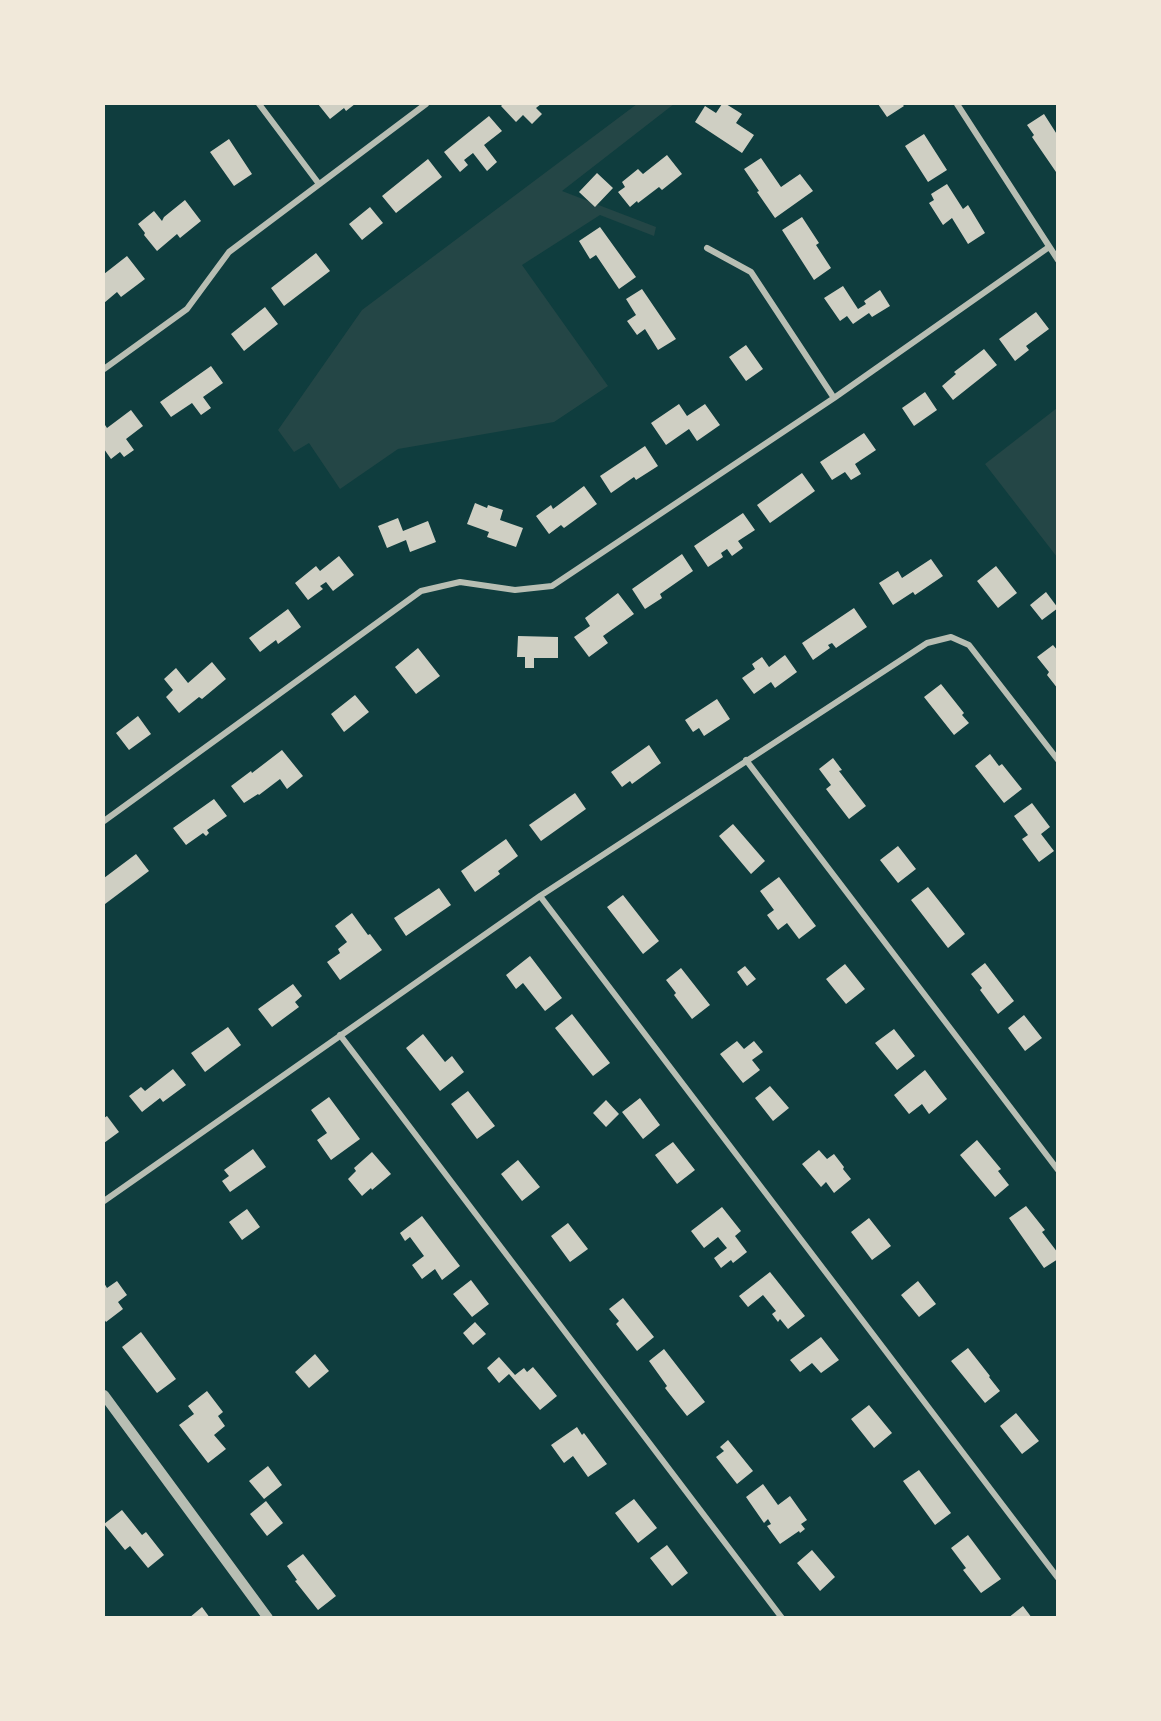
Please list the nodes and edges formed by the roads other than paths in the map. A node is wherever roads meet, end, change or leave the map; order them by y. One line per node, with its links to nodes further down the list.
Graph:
1 (259, 104): 4 (street)
2 (426, 104): 4 (street)
3 (957, 104): 5 (street)
4 (319, 184): 8 (street)
5 (1049, 247): 7 (street); 9 (street)
6 (707, 248): 9 (street)
7 (1058, 260)
8 (104, 369)
9 (834, 398): 12 (street)
10 (746, 760): 11 (street); 13 (street); 15 (street)
11 (1058, 760)
12 (104, 820)
13 (540, 896): 14 (street); 18 (street)
14 (340, 1035): 16 (street); 20 (street)
15 (1058, 1170)
16 (104, 1201)
17 (104, 1395): 19 (street)
18 (1058, 1578)
19 (268, 1617)
20 (782, 1617)

